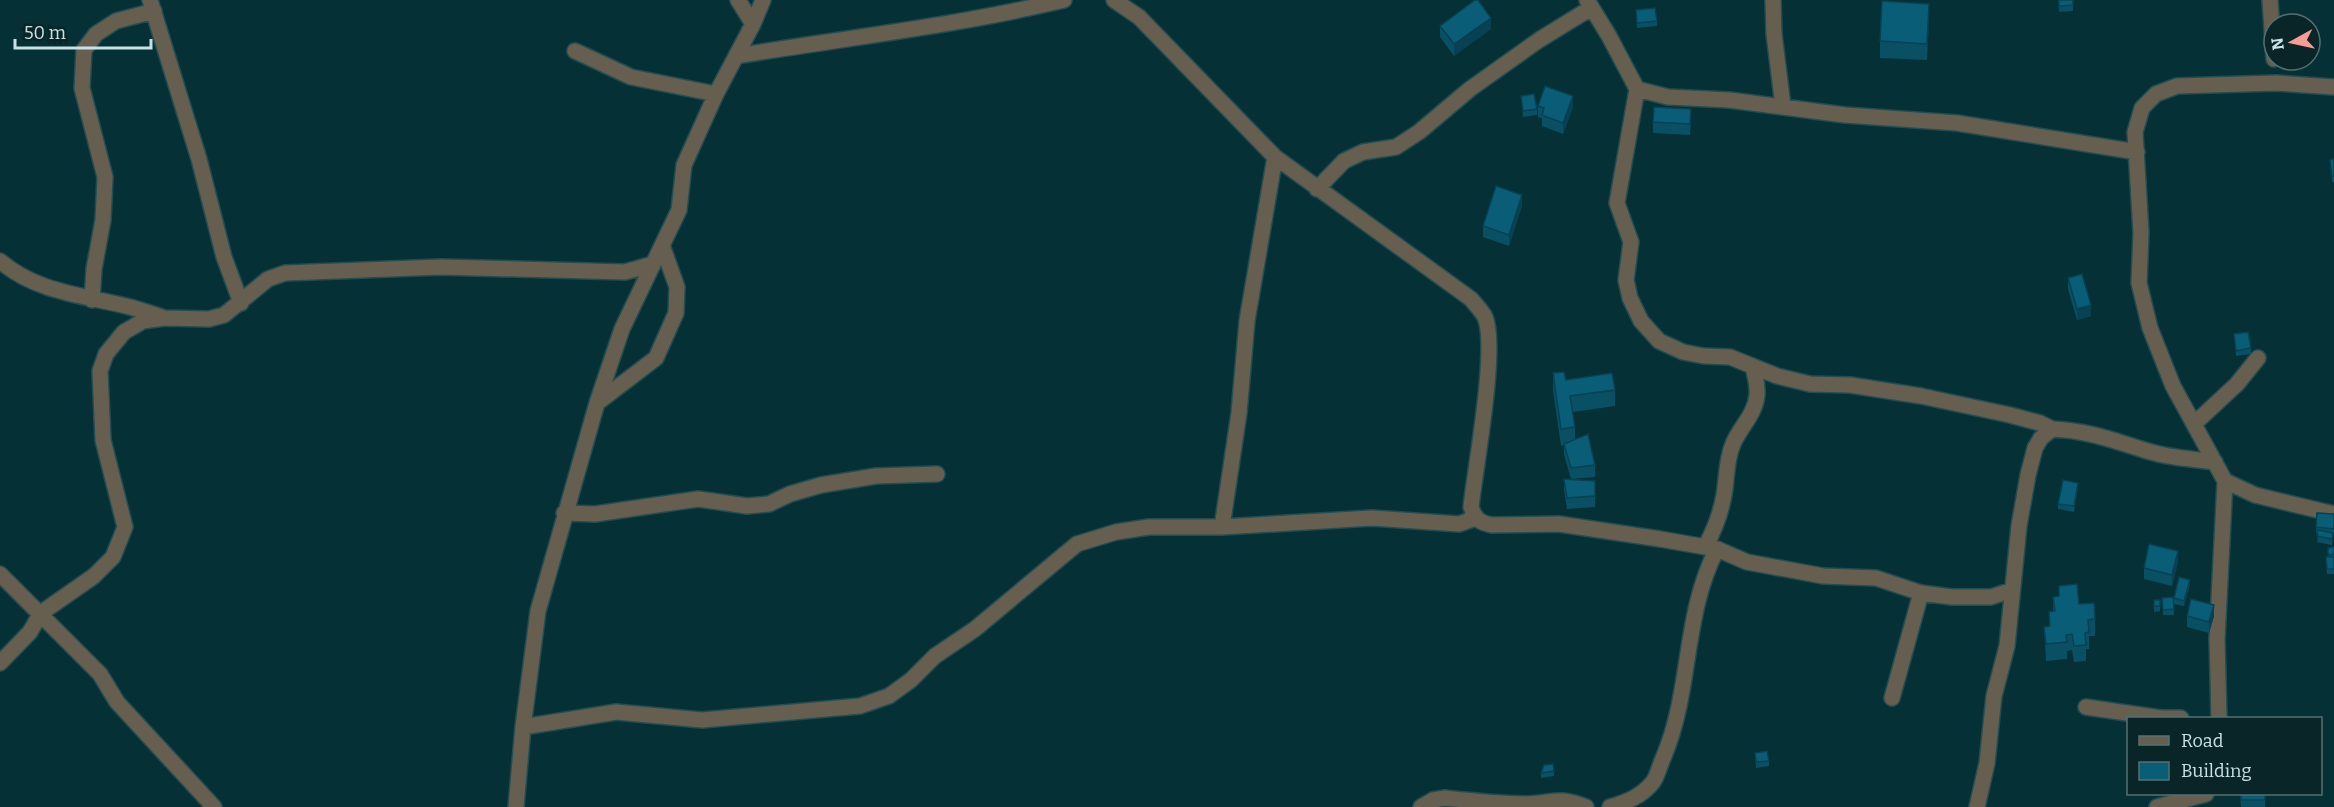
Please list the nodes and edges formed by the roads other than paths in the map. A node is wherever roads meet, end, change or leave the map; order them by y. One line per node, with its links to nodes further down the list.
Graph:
1 (738, 0): 8 (street)
2 (763, 0): 8 (street)
3 (1064, 0): 10 (street)
4 (1114, 0): 18 (street)
5 (1773, 0): 16 (street)
6 (1589, 4): 14 (street); 19 (street)
7 (152, 5): 23 (street); 24 (street)
8 (753, 24): 10 (street)
9 (575, 51): 15 (street)
10 (736, 56): 15 (street)
11 (2275, 72): 12 (street)
12 (2276, 83): 13 (street); 17 (street)
13 (2334, 87)
14 (1637, 89): 16 (street); 27 (street)
15 (716, 94): 20 (street)
16 (1783, 106): 17 (street)
17 (2137, 152): 29 (street)
18 (1275, 157): 19 (street); 37 (street)
19 (1317, 189): 36 (street)
20 (663, 248): 22 (street); 28 (street)
21 (0, 261): 23 (street)
22 (653, 264): 24 (street); 28 (street)
23 (92, 300): 25 (street)
24 (241, 303): 25 (street)
25 (164, 318): 42 (street)
26 (2258, 358): 29 (street)
27 (1753, 367): 30 (street); 38 (street)
28 (597, 403): 34 (street)
29 (2194, 424): 31 (street)
30 (2052, 429): 31 (street); 40 (street)
31 (2215, 462): 33 (street)
32 (938, 474): 34 (street)
33 (2225, 481): 35 (street); 47 (street)
34 (564, 513): 48 (street)
35 (2334, 514)
36 (1474, 516): 37 (street); 38 (street)
37 (1222, 527): 48 (street)
38 (1711, 548): 41 (street); 54 (street)
39 (0, 574): 42 (street)
40 (2012, 590): 41 (street); 55 (street)
41 (1921, 593): 44 (street)
42 (40, 613): 43 (street); 50 (street)
43 (0, 663)
44 (1892, 698)
45 (2086, 706): 46 (street)
46 (2155, 717)
47 (2219, 717)
48 (522, 728): 51 (street)
49 (2207, 799): 56 (street)
50 (214, 807)
51 (516, 807)
52 (1421, 807): 53 (street)
53 (1586, 807)
54 (1610, 807)
55 (1977, 807)
56 (2157, 807)

